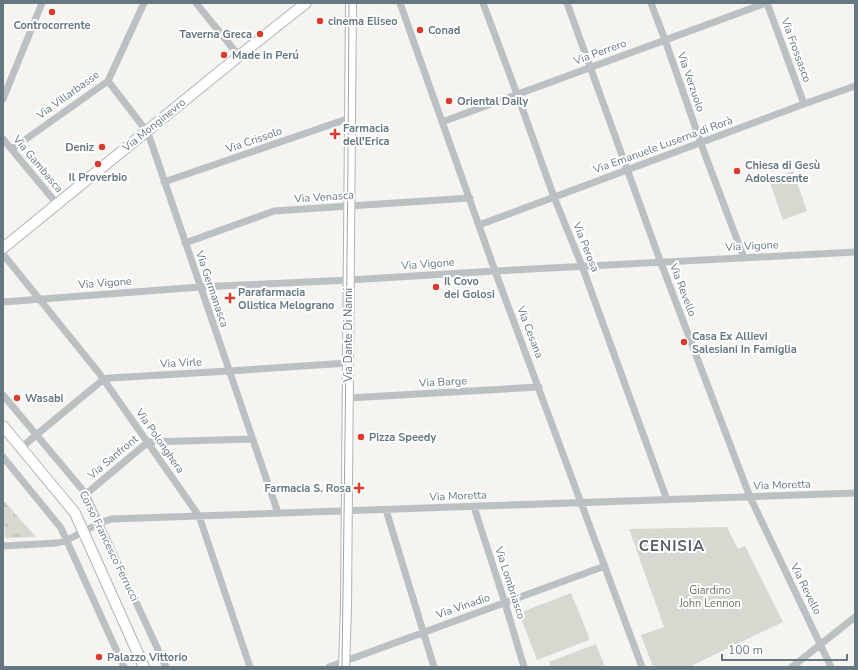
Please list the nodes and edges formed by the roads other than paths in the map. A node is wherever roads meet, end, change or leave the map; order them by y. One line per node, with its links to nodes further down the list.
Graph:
1 (42, 3): 17 (street)
2 (144, 3): 14 (street, Via Villarbasse)
3 (196, 3): 12 (street)
4 (306, 3): 12 (street, Via Monginevro)
5 (351, 3): 19 (street, Via Dante Di Nanni)
6 (400, 3): 20 (street, Via Cesana)
7 (483, 3): 16 (street, Via Perosa)
8 (567, 3): 13 (street, Via Revello)
9 (651, 3): 11 (street, Via Verzuolo)
10 (767, 3): 11 (street, Via Perrero); 18 (street, Via Frossasco)
11 (665, 40): 13 (street, Via Perrero); 23 (street, Via Verzuolo)
12 (239, 56): 21 (street, Via Monginevro)
13 (590, 67): 16 (street, Via Perrero); 25 (street, Via Revello)
14 (108, 81): 21 (street, Via Germanasca); 24 (street, Via Villarbasse)
15 (855, 86): 18 (street, Via Emanuele Luserna di Rorà)
16 (517, 94): 20 (street, Via Perrero); 27 (street, Via Perosa)
17 (3, 99)
18 (804, 104): 23 (street, Via Emanuele Luserna di Rorà)
19 (350, 118): 26 (street, Via Crissolo); 30 (street, Via Dante Di Nanni)
20 (442, 122): 28 (street, Via Cesana)
21 (147, 132): 26 (street, Via Germanasca); 29 (street, Via Monginevro)
22 (3, 139): 24 (street, Via Gambasca)
23 (701, 142): 25 (street, Via Emanuele Luserna di Rorà); 36 (street, Via Verzuolo)
24 (12, 149): 29 (street, Via Gambasca)
25 (628, 169): 27 (street, Via Emanuele Luserna di Rorà); 37 (street, Via Revello)
26 (164, 182): 32 (street, Via Germanasca)
27 (554, 197): 31 (street, Via Emanuele Luserna di Rorà); 38 (street, Via Perosa)
28 (470, 198): 30 (street, Via Venasca); 31 (street, Via Cesana)
29 (57, 204): 33 (street, Via Monginevro)
30 (349, 206): 32 (street, Via Venasca); 40 (street, Via Dante Di Nanni)
31 (479, 225): 39 (street, Via Cesana)
32 (185, 243): 41 (street, Via Germanasca)
33 (3, 248)
34 (855, 252): 36 (street, Via Vigone)
35 (3, 254): 42 (street, Via Polonghera)
36 (744, 258): 37 (street, Via Vigone)
37 (661, 263): 38 (street, Via Vigone); 58 (street, Via Revello)
38 (582, 266): 39 (street, Via Vigone); 59 (street, Via Perosa)
39 (495, 271): 40 (street, Via Vigone); 47 (street, Via Cesana)
40 (349, 280): 41 (street, Via Vigone); 44 (street, Via Dante Di Nanni)
41 (200, 287): 42 (street, Via Vigone); 45 (street, Via Germanasca)
42 (39, 299): 43 (street, Via Vigone); 46 (street, Via Polonghera)
43 (3, 302)
44 (348, 363): 45 (street, Via Virle); 49 (street, Via Dante Di Nanni)
45 (229, 372): 46 (street, Via Virle); 52 (street, Via Germanasca)
46 (104, 379): 51 (street); 53 (street, Via Polonghera)
47 (539, 388): 49 (street, Via Barge); 60 (street, Via Cesana)
48 (3, 395): 51 (street, Corso Francesco Ferrucci)
49 (348, 398): 63 (street, Via Dante Di Nanni)
50 (4, 429): 54 (street, Corso Francesco Ferrucci)
51 (36, 435): 54 (street); 57 (street, Corso Francesco Ferrucci)
52 (252, 438): 53 (street, Via Sanfront); 64 (street, Via Germanasca)
53 (148, 442): 57 (street, Via Sanfront); 65 (street, Via Polonghera)
54 (21, 448): 67 (street, Corso Francesco Ferrucci)
55 (3, 457): 68 (street)
56 (855, 493): 58 (street, Via Moretta)
57 (86, 494): 66 (street, Corso Francesco Ferrucci)
58 (750, 497): 59 (street, Via Moretta); 74 (street, Via Revello)
59 (667, 500): 60 (street, Via Moretta)
60 (581, 503): 61 (street, Via Moretta); 70 (street, Via Cesana)
61 (474, 507): 62 (street, Via Moretta); 71 (street, Via Lombriasco)
62 (386, 510): 63 (street, Via Moretta); 73 (street)
63 (346, 511): 64 (street, Via Moretta); 75 (street, Via Dante Di Nanni)
64 (278, 513): 65 (street, Via Moretta)
65 (199, 516): 66 (street, Via Moretta); 79 (street, Via Polonghera)
66 (100, 523): 67 (street, Via Moretta); 78 (street, Corso Francesco Ferrucci)
67 (84, 532): 68 (street, Via Moretta); 77 (street, Corso Francesco Ferrucci)
68 (67, 540): 69 (street, Via Moretta); 76 (street)
69 (3, 546)
70 (605, 566): 71 (street, Via Vinadio); 83 (street, Via Cesana)
71 (505, 603): 73 (street, Via Vinadio); 82 (street, Via Lombriasco)
72 (855, 617): 74 (street)
73 (424, 632): 75 (street, Via Vinadio); 81 (street)
74 (820, 645): 84 (street); 85 (street, Via Revello)
75 (344, 664): 80 (street, Via Vinadio)
76 (124, 667)
77 (144, 667)
78 (166, 667)
79 (250, 667)
80 (329, 667)
81 (434, 667)
82 (524, 667)
83 (642, 667)
84 (792, 667)
85 (831, 667)

